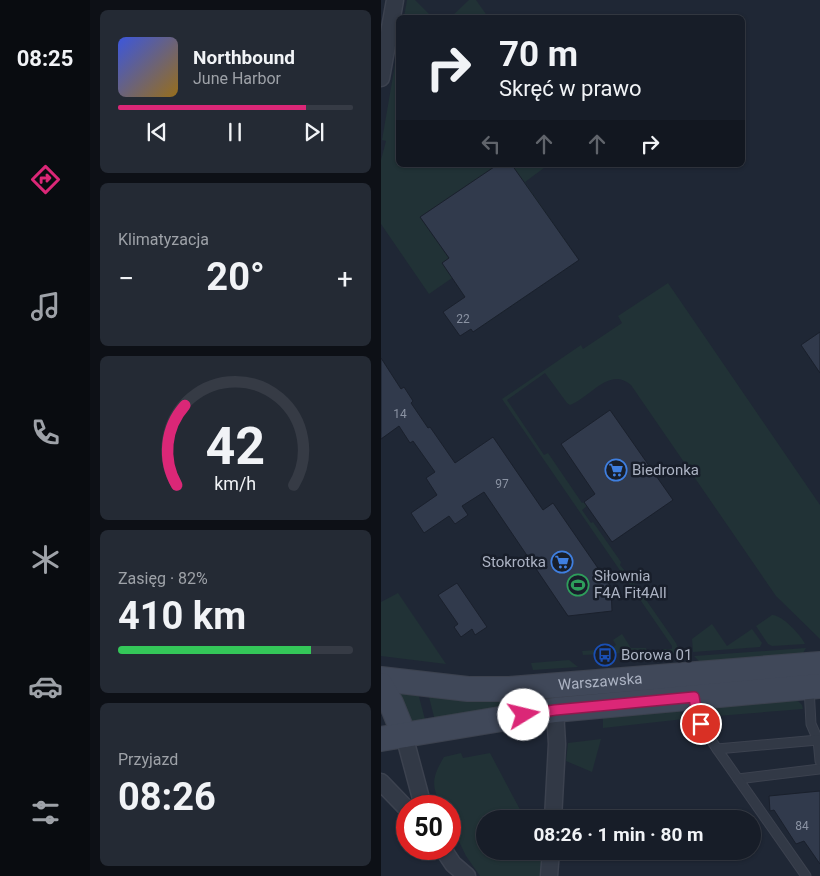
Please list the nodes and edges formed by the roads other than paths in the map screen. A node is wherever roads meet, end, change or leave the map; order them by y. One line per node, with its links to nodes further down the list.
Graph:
1 (395, 0): 2 (street)
2 (381, 78)
3 (820, 664): 4 (main road, Warszawska)
4 (381, 679)
5 (381, 686): 9 (main road)
6 (814, 686): 7 (main road, Warszawska); 10 (lane)
7 (694, 697): 8 (main road, Warszawska); 11 (lane)
8 (555, 710): 9 (main road, Warszawska); 18 (street)
9 (392, 737): 16 (street)
10 (819, 740): 11 (lane); 12 (lane)
11 (717, 749): 14 (lane)
12 (820, 761)
13 (820, 769): 14 (lane)
14 (738, 779): 23 (lane)
15 (381, 782): 17 (street)
16 (418, 795)
17 (396, 798)
18 (553, 810)
19 (450, 860): 21 (street)
20 (550, 860): 22 (street)
21 (467, 876)
22 (549, 876)
23 (806, 876)

